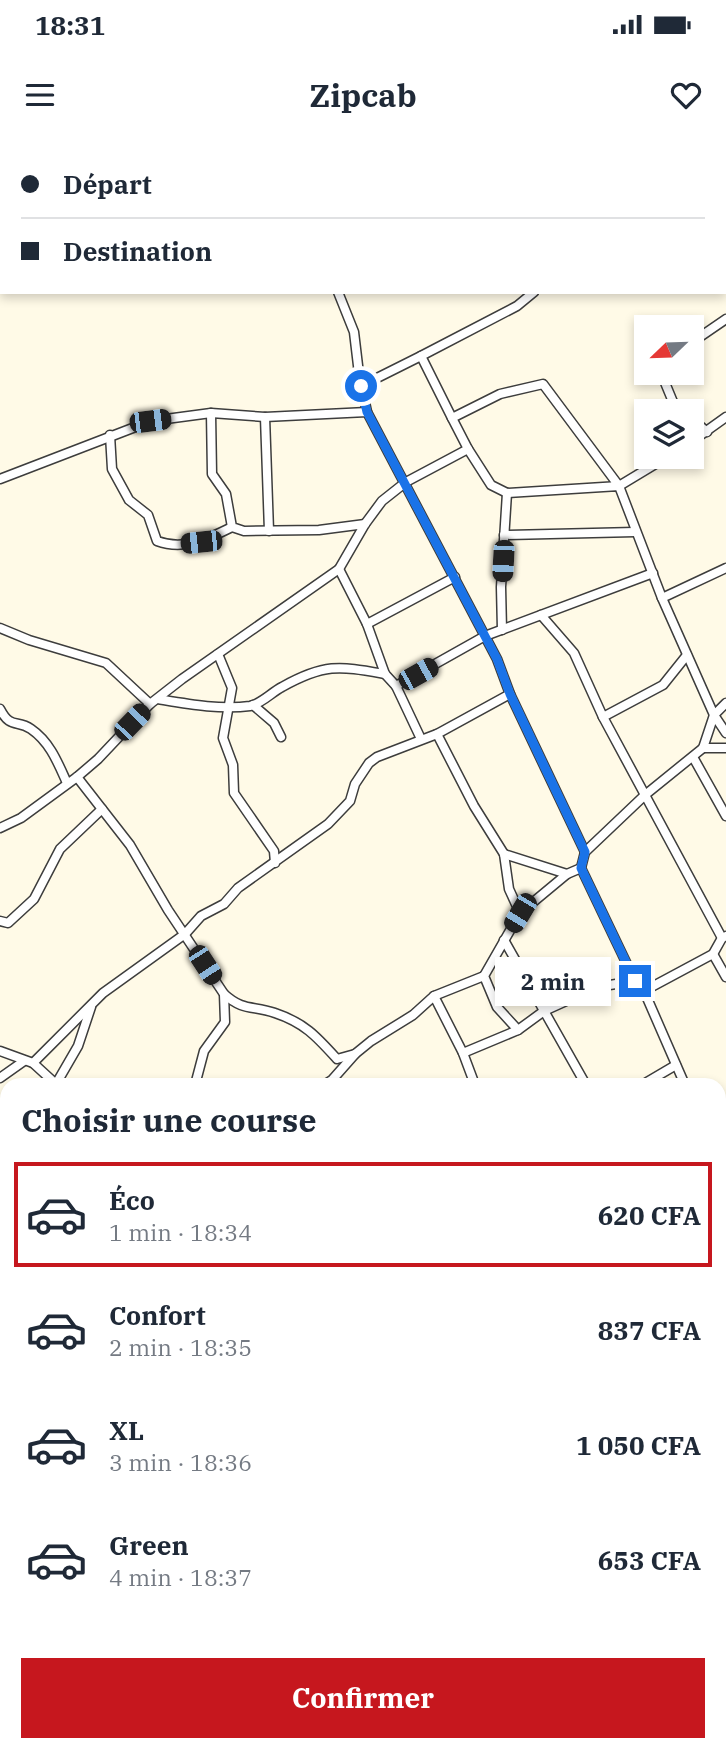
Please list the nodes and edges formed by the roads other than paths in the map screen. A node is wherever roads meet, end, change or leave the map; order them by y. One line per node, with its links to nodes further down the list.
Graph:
1 (509, 140): 2 (street)
2 (519, 140)
3 (339, 294): 8 (street)
4 (532, 294): 7 (street)
5 (726, 319): 6 (street)
6 (704, 334)
7 (421, 356): 8 (street); 13 (street)
8 (361, 386): 9 (street)
9 (367, 412): 11 (street); 21 (street)
10 (211, 413): 11 (street); 17 (street); 25 (street)
11 (265, 417): 26 (street)
12 (726, 417): 15 (street)
13 (452, 418): 18 (street); 22 (street)
14 (704, 429): 15 (street)
15 (707, 432): 16 (street)
16 (704, 434)
17 (110, 435): 20 (street); 25 (street)
18 (468, 449): 21 (street); 23 (street)
19 (647, 469): 22 (street)
20 (0, 479)
21 (405, 482): 24 (street); 32 (street)
22 (619, 486): 23 (street); 27 (street)
23 (507, 493): 28 (street)
24 (365, 524): 26 (street); 30 (street)
25 (232, 527): 26 (street)
26 (269, 531)
27 (635, 532): 28 (street); 31 (street)
28 (504, 536): 37 (street)
29 (726, 568): 33 (street)
30 (339, 569): 35 (street); 39 (street)
31 (653, 573): 33 (street); 34 (street)
32 (455, 577): 35 (street); 38 (street)
33 (662, 598): 40 (street)
34 (541, 615): 37 (street); 51 (street)
35 (366, 624): 41 (street)
36 (0, 628): 46 (street)
37 (502, 630): 38 (street)
38 (485, 636): 42 (street); 43 (street)
39 (218, 654): 44 (street); 48 (street)
40 (687, 655): 50 (street); 51 (street)
41 (385, 674): 42 (street); 47 (street)
42 (396, 686): 55 (street)
43 (510, 694): 53 (street); 65 (street)
44 (158, 699): 46 (street); 48 (street)
45 (726, 703): 50 (street)
46 (150, 704): 59 (street)
47 (253, 705): 48 (street); 54 (street)
48 (229, 707): 67 (street)
49 (0, 709): 60 (street)
50 (714, 715): 52 (street); 56 (street)
51 (603, 716): 61 (street)
52 (726, 733)
53 (437, 734): 55 (street); 66 (street)
54 (281, 737)
55 (421, 739): 67 (street)
56 (703, 748): 57 (street); 58 (street)
57 (726, 748)
58 (693, 757): 61 (street); 63 (street)
59 (77, 777): 60 (street); 62 (street)
60 (67, 783): 64 (street)
61 (645, 795): 65 (street); 73 (street)
62 (102, 809): 71 (street); 72 (street)
63 (726, 816)
64 (0, 828)
65 (585, 852): 68 (street)
66 (504, 854): 69 (street); 70 (street)
67 (275, 863): 72 (street)
68 (581, 868): 69 (street); 78 (street)
69 (566, 874): 70 (street)
70 (520, 913): 74 (street)
71 (0, 921)
72 (185, 934): 80 (street); 82 (street)
73 (724, 937): 75 (street)
74 (503, 940): 76 (street); 83 (street)
75 (713, 954): 77 (street); 79 (street)
76 (484, 976): 81 (street); 84 (street)
77 (726, 977)
78 (635, 981): 79 (street); 83 (street)
79 (644, 991): 89 (street)
80 (224, 994): 87 (street); 93 (street)
81 (434, 996): 86 (street); 87 (street)
82 (92, 1004): 88 (street); 92 (street)
83 (544, 1012): 84 (street); 96 (street)
84 (518, 1030): 86 (street)
85 (0, 1051): 88 (street)
86 (463, 1053): 95 (street)
87 (355, 1054): 94 (street)
88 (29, 1062): 90 (street); 91 (street)
89 (676, 1065): 97 (street); 98 (street)
90 (0, 1078)
91 (48, 1078)
92 (61, 1078)
93 (197, 1078)
94 (334, 1078)
95 (472, 1078)
96 (582, 1078)
97 (654, 1078)
98 (682, 1078)

